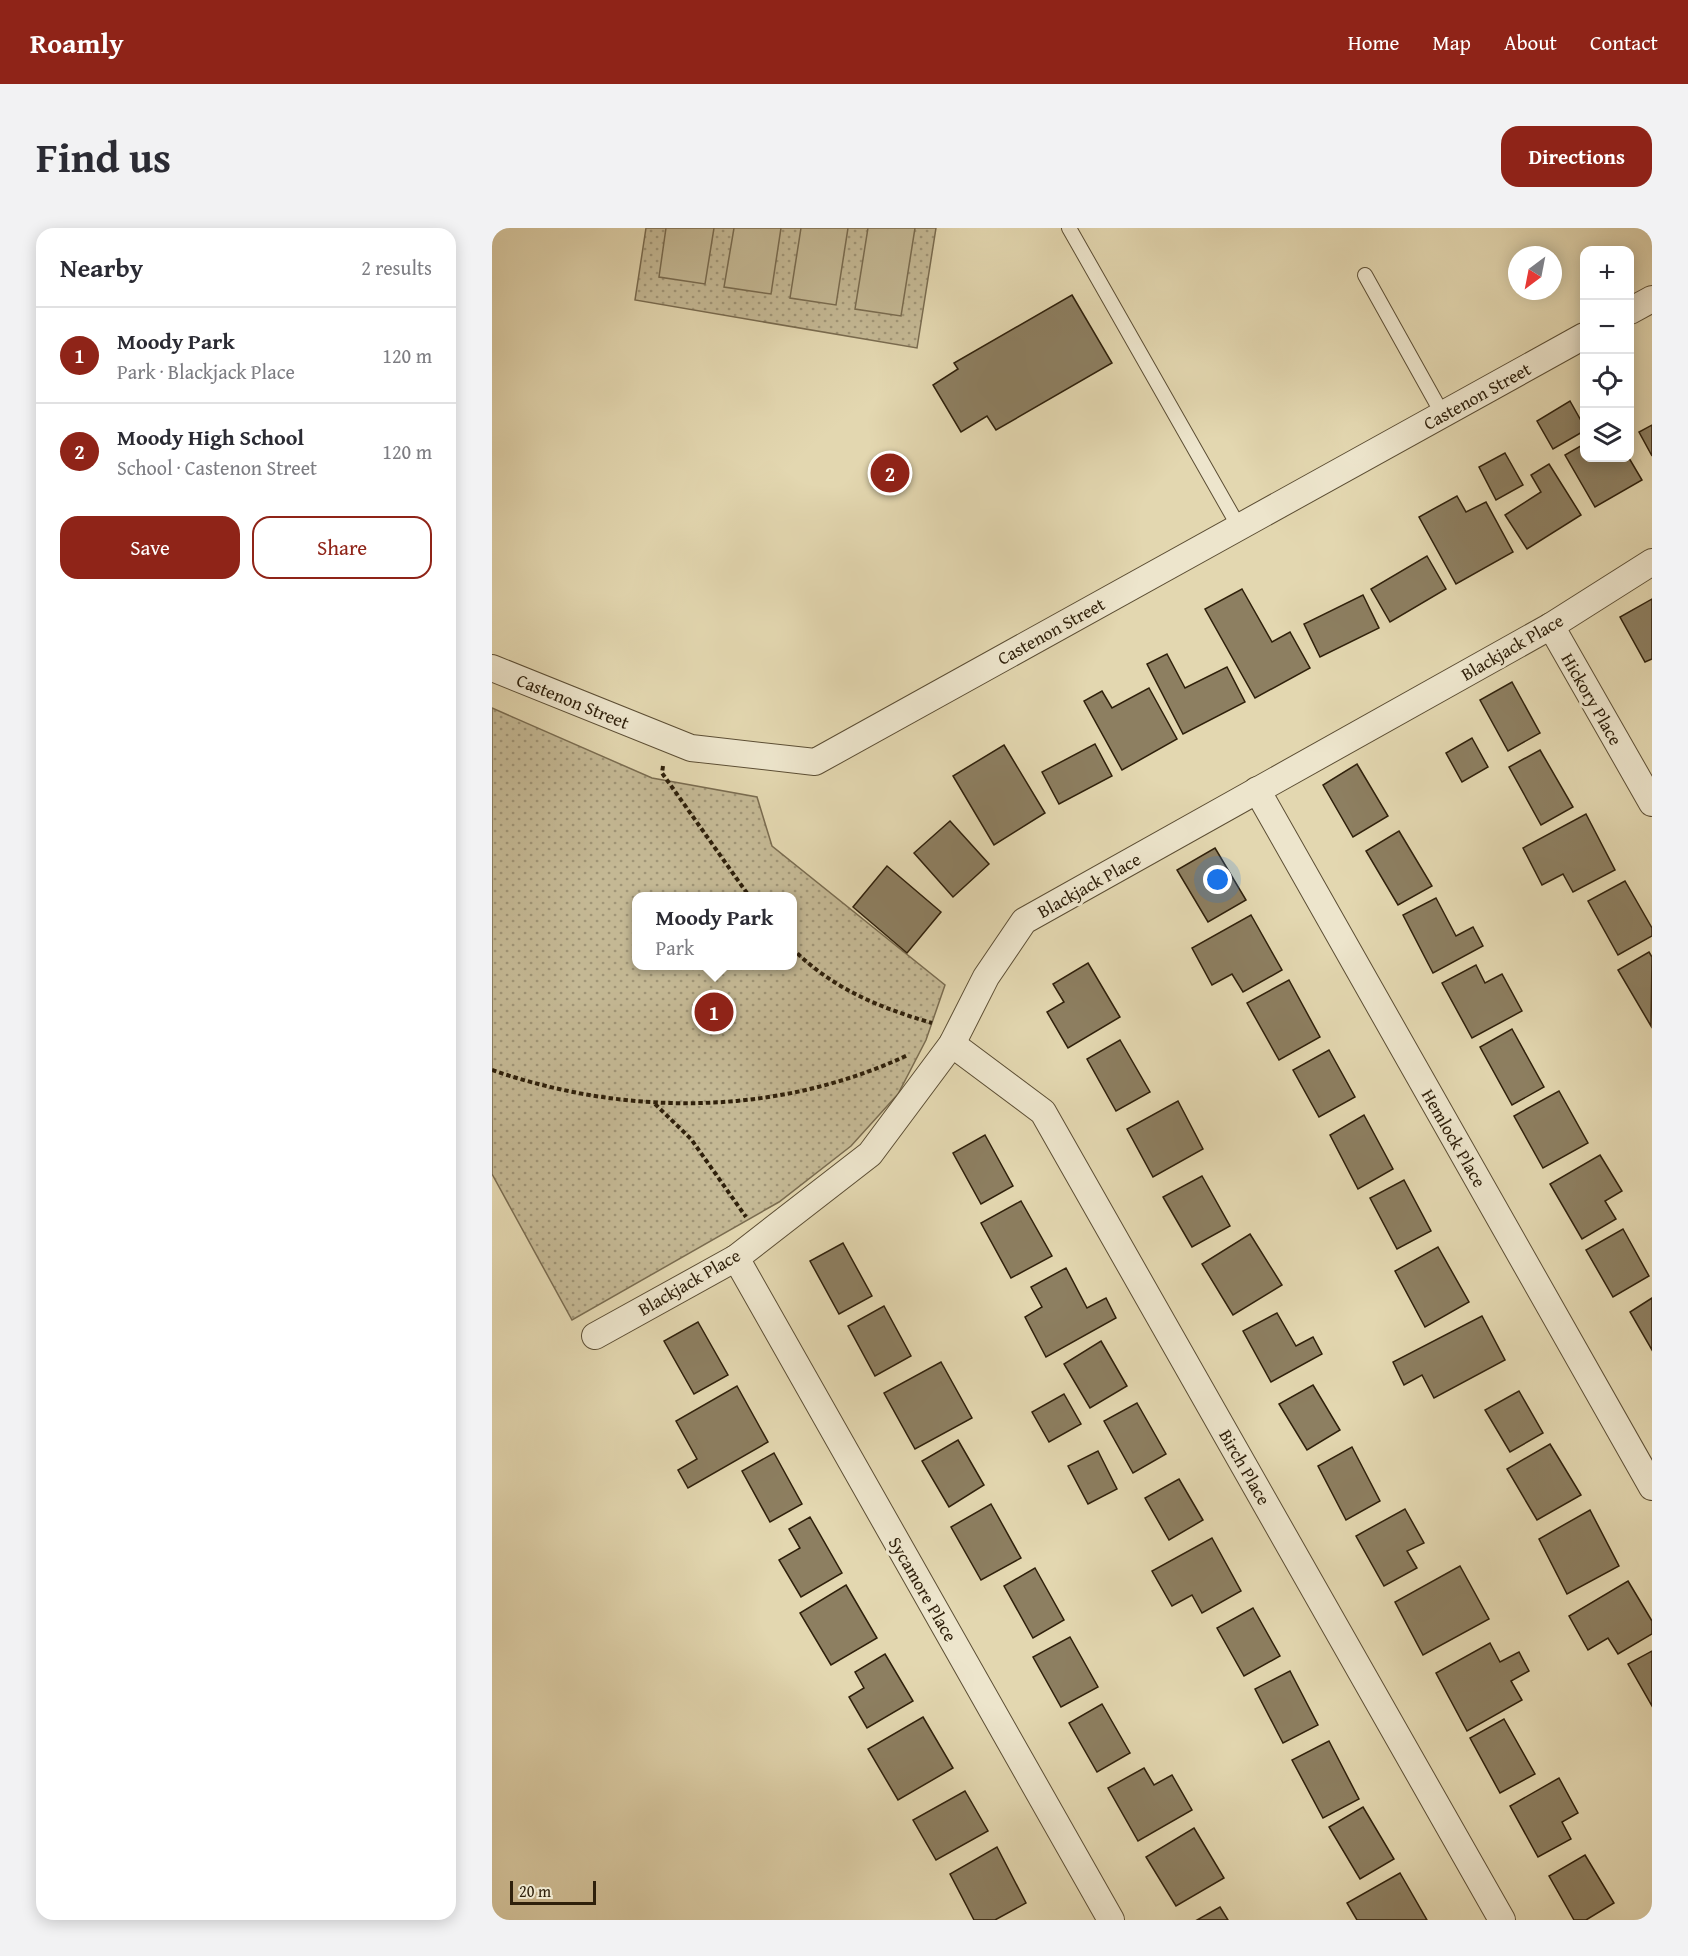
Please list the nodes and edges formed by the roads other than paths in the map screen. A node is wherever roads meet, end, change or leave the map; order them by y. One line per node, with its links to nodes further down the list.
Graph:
1 (1069, 228): 7 (lane)
2 (1365, 275): 6 (lane)
3 (1652, 299): 4 (street)
4 (1634, 308)
5 (1580, 338): 6 (street, Castenon Street)
6 (1443, 415): 7 (street, Castenon Street)
7 (1239, 527): 10 (street, Castenon Street)
8 (1652, 562): 9 (street, Blackjack Place)
9 (1551, 626): 11 (street, Blackjack Place); 12 (street, Hickory Place)
10 (492, 668)
11 (1257, 790): 13 (street, Blackjack Place); 16 (street, Hemlock Place)
12 (1652, 803)
13 (952, 1044): 14 (street, Blackjack Place); 18 (street, Birch Place)
14 (736, 1258): 15 (street, Blackjack Place); 17 (street, Sycamore Place)
15 (595, 1336)
16 (1652, 1487)
17 (1111, 1920)
18 (1502, 1920)

